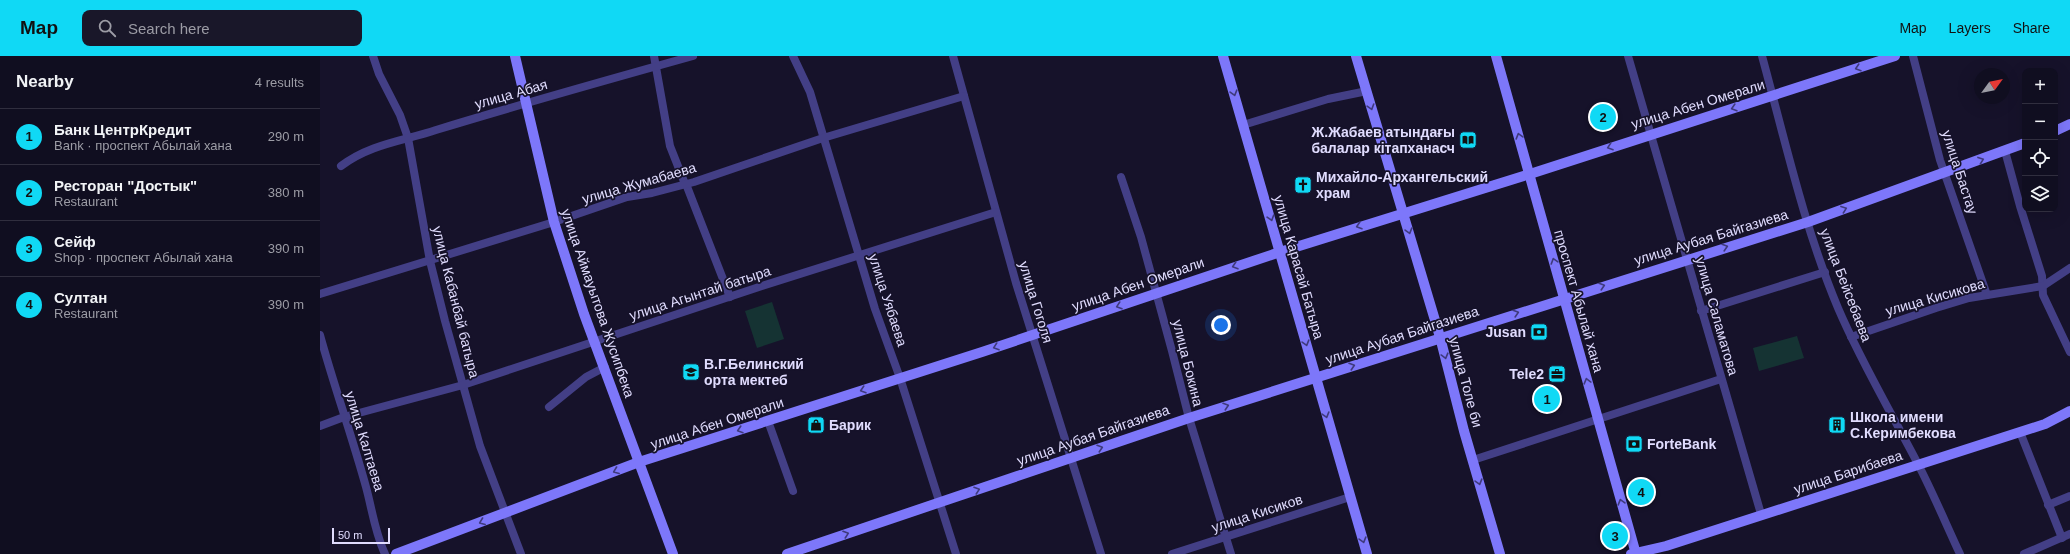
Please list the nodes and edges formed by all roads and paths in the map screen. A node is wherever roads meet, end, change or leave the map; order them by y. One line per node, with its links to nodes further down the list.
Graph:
1 (372, 56): 23 (street, улица Кабанбай батыра)
2 (515, 56): 18 (main road, улица Аймауытова Жусипбека)
3 (654, 56): 14 (street)
4 (693, 56): 14 (street, улица Абая)
5 (793, 56): 24 (street, улица Уябаева)
6 (953, 56): 16 (street, улица Гоголя)
7 (1223, 56): 20 (main road, улица Карасай Батыра, one-way to 20)
8 (1356, 56): 15 (main road, улица Толе би)
9 (1496, 56): 29 (main road, проспект Абылай хана, one-way to 9)
10 (1628, 56): 22 (street, улица Саламатова)
11 (1762, 56): 17 (street, улица Бейсебаева)
12 (1895, 56): 17 (main road, улица Абен Омерали, one-way to 17)
13 (1914, 56): 28 (street, улица Бастау)
14 (656, 66): 18 (street, улица Абая); 31 (street)
15 (1367, 91): 20 (street); 33 (main road, улица Толе би, one-way to 33)
16 (964, 96): 24 (street, улица Жумабаева); 32 (street, улица Гоголя)
17 (1773, 96): 22 (main road, улица Абен Омерали, one-way to 22); 35 (street, улица Бейсебаева)
18 (526, 102): 23 (street, улица Абая); 34 (main road, улица Аймауытова Жусипбека)
19 (2070, 124): 21 (main road)
20 (1243, 125): 36 (main road, улица Карасай Батыра, one-way to 36)
21 (2058, 129)
22 (1650, 133): 29 (main road, улица Абен Омерали, one-way to 29); 38 (street, улица Саламатова)
23 (408, 138): 27 (street, улица Абая); 39 (street, улица Кабанбай батыра)
24 (823, 138): 31 (street, улица Жумабаева); 37 (street, улица Уябаева)
25 (2022, 144): 26 (main road, улица Аубая Байгазиева)
26 (2005, 151): 28 (main road, улица Аубая Байгазиева, one-way to 26); 42 (street)
27 (340, 166)
28 (1944, 173): 35 (main road, улица Аубая Байгазиева, one-way to 28); 45 (street, улица Бастау)
29 (1530, 174): 33 (main road, улица Абен Омерали); 47 (main road, проспект Абылай хана, one-way to 29)
30 (1121, 177): 43 (street, улица Бокина)
31 (685, 184): 34 (street, улица Жумабаева); 46 (street)
32 (996, 212): 37 (street, улица Агынтай батыра); 50 (street, улица Гоголя)
33 (1403, 212): 36 (main road, улица Абен Омерали, one-way to 36); 51 (main road, улица Толе би, one-way to 51)
34 (554, 222): 39 (street, улица Жумабаева); 53 (main road, улица Аймауытова Жусипбека)
35 (1808, 222): 38 (main road, улица Аубая Байгазиева, one-way to 35); 41 (street, улица Бейсебаева)
36 (1280, 252): 43 (main road, улица Абен Омерали, one-way to 43); 57 (main road, улица Карасай Батыра, one-way to 57)
37 (860, 256): 46 (street, улица Агынтай батыра); 56 (street, улица Уябаева)
38 (1688, 259): 47 (main road, улица Аубая Байгазиева, one-way to 38); 48 (street, улица Саламатова)
39 (430, 261): 44 (street, улица Жумабаева); 59 (street, улица Кабанбай батыра)
40 (2070, 268): 42 (street, улица Кисикова)
41 (1825, 272): 48 (street); 52 (street, улица Бейсебаева)
42 (2043, 286): 45 (street, улица Кисикова); 54 (street)
43 (1156, 293): 50 (main road, улица Абен Омерали, one-way to 50); 63 (street, улица Бокина)
44 (320, 294)
45 (1987, 295): 52 (street, улица Кисикова)
46 (730, 297): 53 (street, улица Агынтай батыра)
47 (1565, 298): 51 (main road, улица Аубая Байгазиева, one-way to 47); 64 (main road, проспект Абылай хана, one-way to 47)
48 (1702, 311): 58 (street, улица Саламатова)
49 (320, 335): 62 (street, улица Калтаева)
50 (1032, 335): 56 (main road, улица Абен Омерали, one-way to 56); 68 (street, улица Гоголя)
51 (1440, 337): 57 (main road, улица Аубая Байгазиева, one-way to 51); 69 (main road, улица Толе би, one-way to 69)
52 (1851, 337): 71 (street, улица Бейсебаева)
53 (595, 341): 55 (main road, улица Аймауытова Жусипбека); 59 (street, улица Агынтай батыра)
54 (2070, 352)
55 (604, 367): 60 (street); 70 (main road, улица Аймауытова Жусипбека)
56 (900, 378): 65 (main road, улица Абен Омерали, one-way to 65); 75 (street, улица Уябаева)
57 (1315, 378): 63 (main road, улица Аубая Байгазиева, one-way to 57); 74 (main road, улица Карасай Батыра, one-way to 74)
58 (1721, 379): 64 (street); 78 (street, улица Саламатова)
59 (463, 385): 62 (street, улица Агынтай батыра); 77 (street, улица Кабанбай батыра)
60 (549, 407)
61 (2070, 411): 67 (main road, улица Барибаева)
62 (344, 417): 66 (street, улица Агынтай батыра); 83 (street, улица Калтаева)
63 (1189, 418): 68 (main road, улица Аубая Байгазиева, one-way to 63); 80 (street, улица Бокина)
64 (1598, 418): 69 (street); 94 (main road, проспект Абылай хана, one-way to 64)
65 (768, 421): 70 (main road, улица Абен Омерали, one-way to 70); 72 (street)
66 (320, 426)
67 (2020, 432): 71 (main road, улица Барибаева); 76 (street)
68 (1070, 458): 75 (main road, улица Аубая Байгазиева, one-way to 68); 89 (street, улица Гоголя)
69 (1473, 460): 93 (main road, улица Толе би, one-way to 93)
70 (639, 462): 77 (main road, улица Абен Омерали, one-way to 77); 86 (main road, улица Аймауытова Жусипбека)
71 (1918, 464): 78 (main road, улица Барибаева); 95 (street, улица Бейсебаева)
72 (793, 491)
73 (2070, 496): 76 (street)
74 (1350, 497): 80 (street, улица Кисиков); 92 (main road, улица Карасай Батыра, one-way to 92)
75 (940, 503): 82 (main road, улица Аубая Байгазиева, one-way to 75); 88 (street, улица Уябаева)
76 (2048, 505): 81 (street)
77 (506, 512): 84 (main road, улица Абен Омерали, one-way to 84); 85 (street, улица Кабанбай батыра)
78 (1761, 514): 94 (main road, улица Барибаева)
79 (2070, 534): 81 (street)
80 (1226, 536): 90 (street, улица Кисиков); 91 (street, улица Бокина)
81 (2062, 538): 96 (street)
82 (810, 550): 87 (main road, улица Аубая Байгазиева)
83 (385, 554)
84 (396, 554)
85 (522, 554)
86 (673, 554)
87 (787, 554)
88 (956, 554)
89 (1101, 554)
90 (1172, 554)
91 (1231, 554)
92 (1367, 554)
93 (1500, 554)
94 (1634, 554)
95 (1960, 554)
96 (2024, 554)

